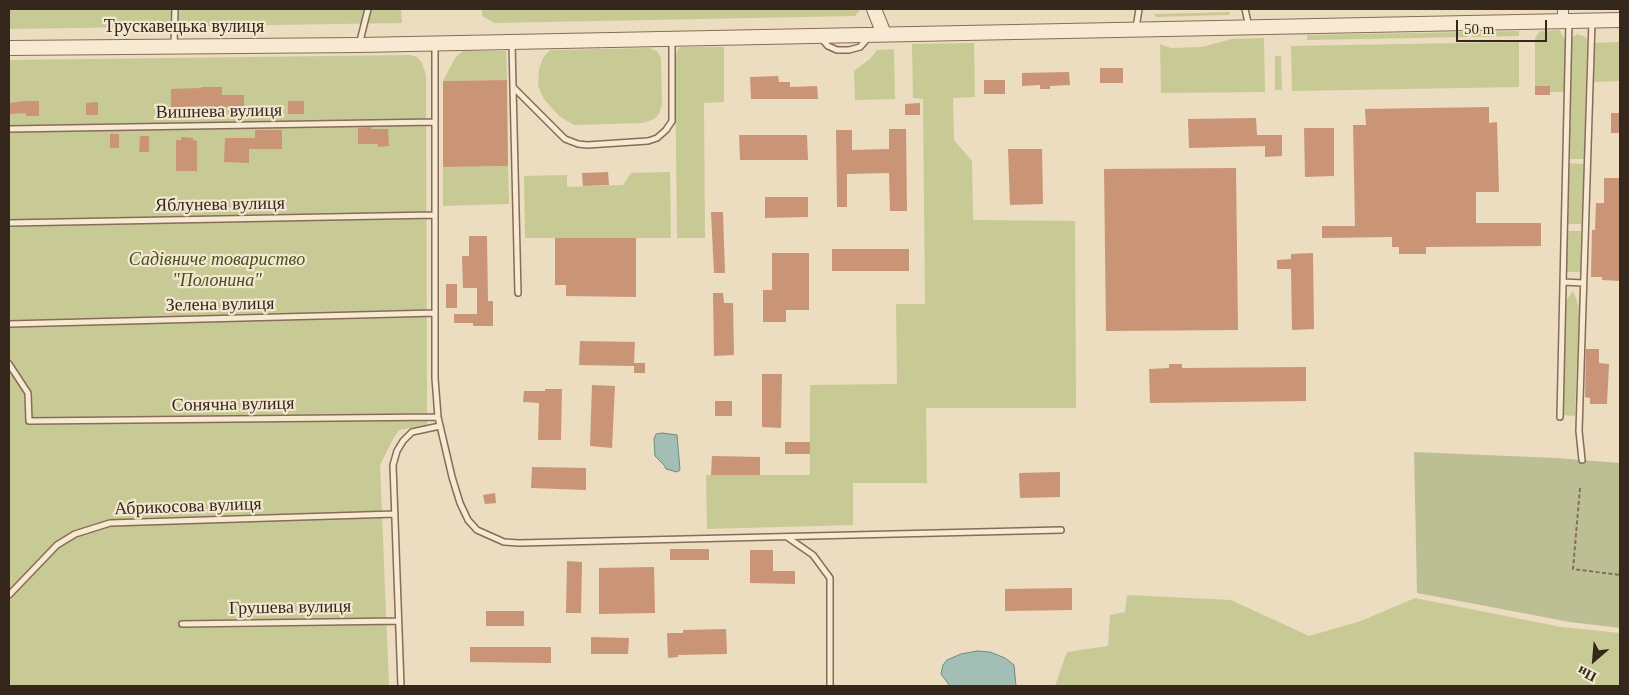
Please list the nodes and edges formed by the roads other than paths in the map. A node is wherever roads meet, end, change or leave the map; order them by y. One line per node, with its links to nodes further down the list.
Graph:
1 (175, 9): 16 (lane)
2 (368, 9): 15 (lane)
3 (874, 9): 11 (street)
4 (1139, 9): 10 (lane)
5 (1245, 9): 9 (lane)
6 (1565, 17): 7 (street, Трускавецька вулиця); 9 (street, Трускавецька вулиця); 23 (lane)
7 (1600, 19): 8 (street, Трускавецька вулиця); 24 (lane)
8 (1620, 20)
9 (1250, 27): 10 (street, Трускавецька вулиця)
10 (1135, 29): 11 (street, Трускавецька вулиця)
11 (878, 30): 12 (street, Трускавецька вулиця)
12 (672, 38): 13 (street, Трускавецька вулиця); 18 (lane)
13 (512, 41): 14 (street, Трускавецька вулиця); 18 (lane)
14 (435, 43): 15 (street, Трускавецька вулиця); 19 (lane)
15 (359, 45): 16 (street, Трускавецька вулиця)
16 (174, 46): 17 (street, Трускавецька вулиця)
17 (9, 48)
18 (513, 87): 25 (lane)
19 (433, 122): 20 (lane, Вишнева вулиця); 21 (lane)
20 (9, 129)
21 (433, 215): 22 (lane, Яблунева вулиця); 26 (lane)
22 (9, 223)
23 (1563, 282): 24 (lane); 30 (lane)
24 (1583, 283): 32 (lane)
25 (518, 294)
26 (433, 313): 27 (lane, Зелена вулиця); 29 (lane)
27 (9, 324)
28 (9, 364): 29 (lane, Сонячна вулиця)
29 (438, 417): 31 (lane)
30 (1560, 417)
31 (440, 426): 33 (lane); 35 (lane)
32 (1582, 460)
33 (395, 514): 36 (lane, Абрикосова вулиця); 37 (lane)
34 (1061, 530): 35 (lane)
35 (787, 537): 40 (lane)
36 (9, 595)
37 (398, 621): 38 (lane, Грушева вулиця); 39 (lane)
38 (182, 624)
39 (401, 686)
40 (830, 686)

